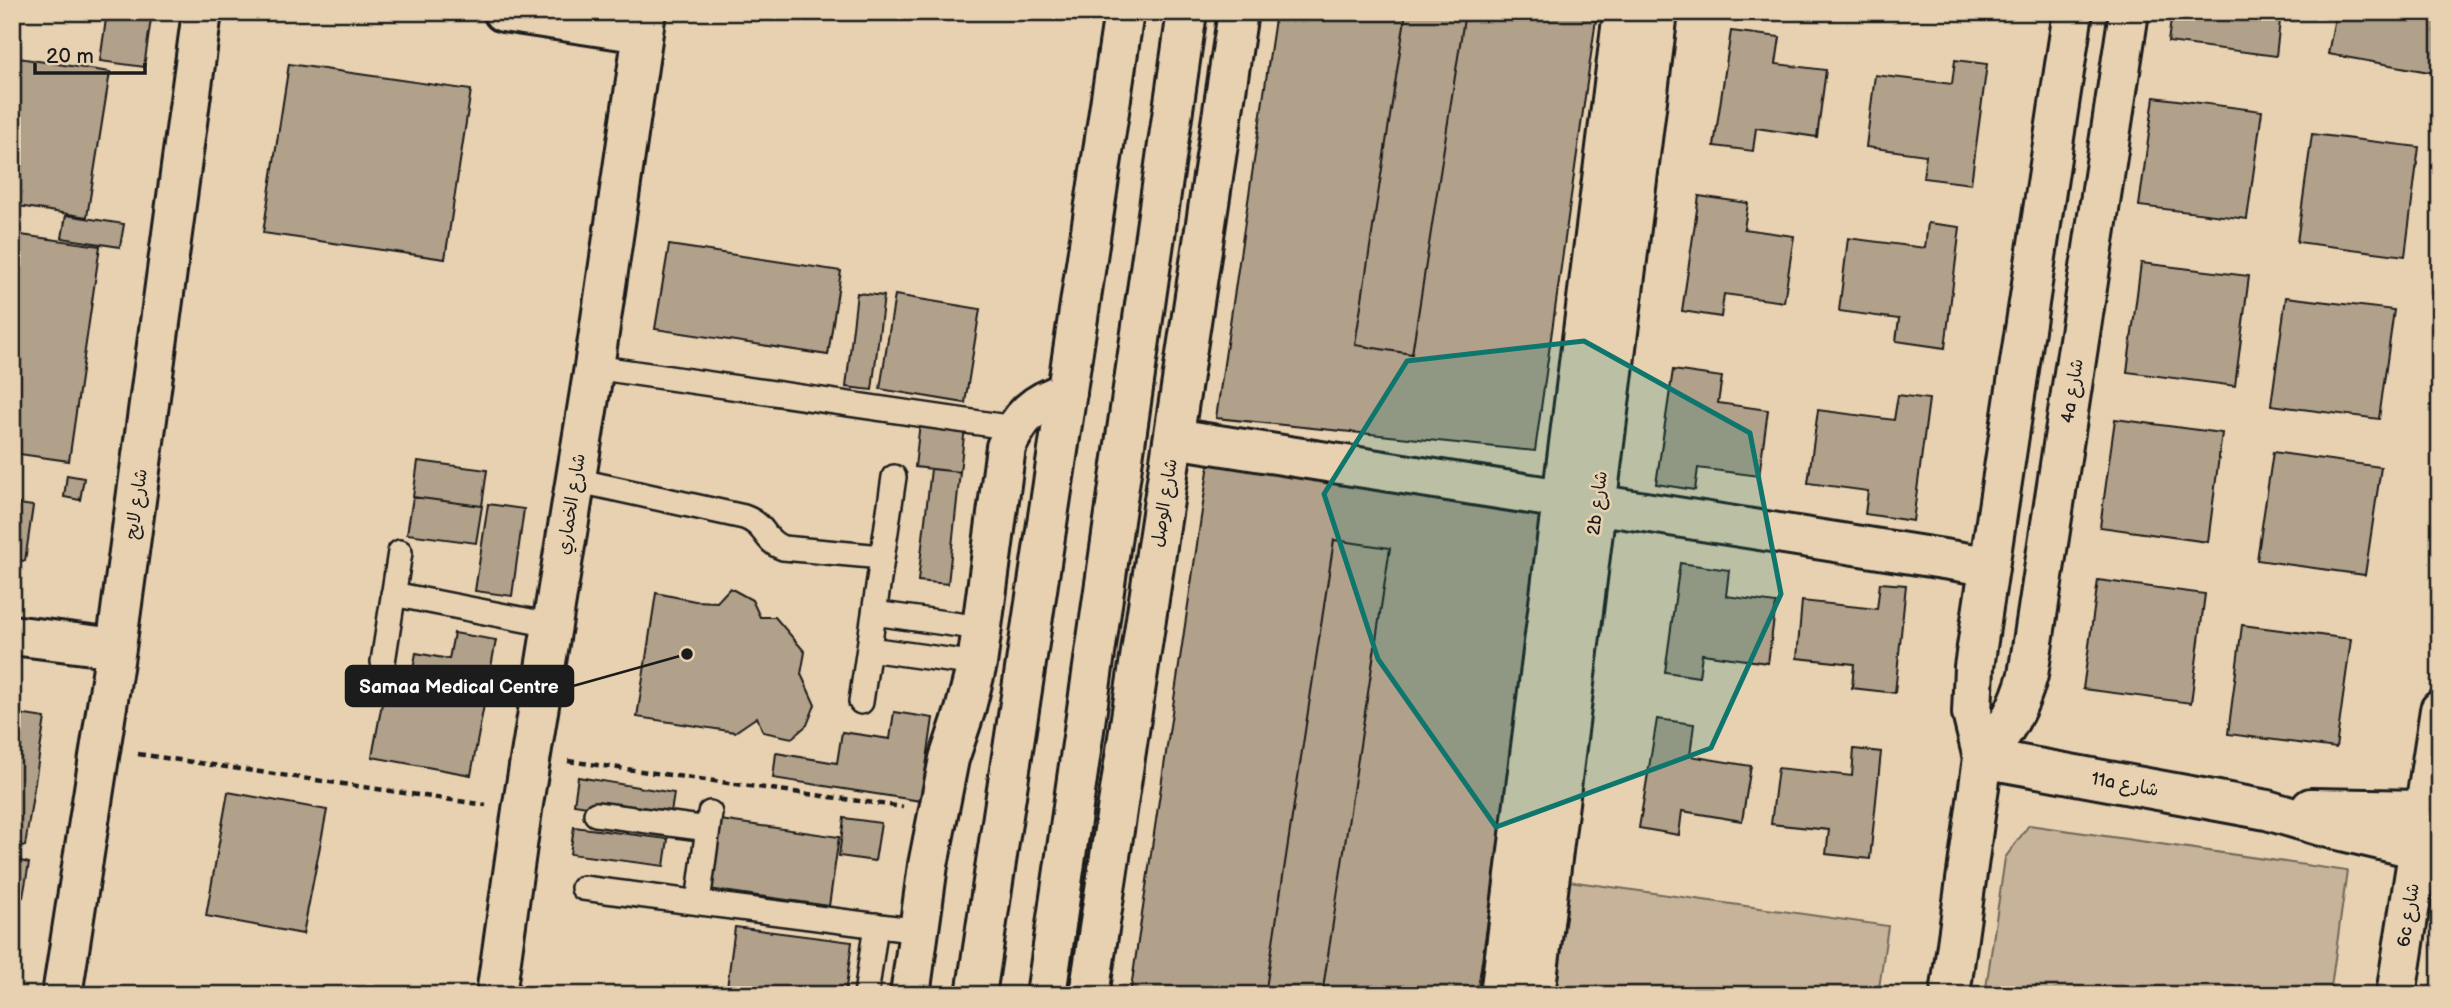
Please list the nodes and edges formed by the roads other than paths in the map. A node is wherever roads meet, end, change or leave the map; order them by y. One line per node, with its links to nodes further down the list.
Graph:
1 (202, 12): 26 (street, شارع لايح)
2 (503, 12): 10 (street)
3 (1124, 12): 12 (street)
4 (1187, 12): 45 (street)
5 (1238, 12): 14 (street, شارع الوصل)
6 (1623, 12): 17 (street, 2b شارع)
7 (1658, 12): 17 (street, 2b شارع)
8 (2073, 12): 20 (street, 4a شارع)
9 (2129, 12): 31 (street, 4a شارع)
10 (644, 23): 11 (street, شارع الخماري)
11 (594, 368): 13 (lane); 16 (street, شارع الخماري)
12 (1067, 392): 13 (street); 44 (street)
13 (1014, 428): 25 (street)
14 (1174, 438): 17 (street); 46 (street, شارع الوصل)
15 (894, 477): 19 (lane)
16 (575, 480): 19 (lane); 23 (street, شارع الخماري)
17 (1579, 502): 20 (street); 47 (street, 2b شارع); 48 (street, 2b شارع)
18 (400, 552): 21 (lane)
19 (882, 557): 22 (lane)
20 (1988, 566): 31 (street, 4a شارع)
21 (393, 594): 23 (lane); 28 (lane)
22 (874, 613): 25 (lane); 27 (lane)
23 (551, 625): 41 (street, شارع الخماري)
24 (12, 635): 26 (street)
25 (979, 646): 27 (lane); 39 (street)
26 (116, 648): 40 (street, شارع لايح)
27 (869, 649): 29 (lane)
28 (383, 662)
29 (860, 702)
30 (2440, 710): 33 (street, 6c شارع)
31 (1983, 758): 32 (street, 11a شارع); 49 (street, 4a شارع)
32 (2267, 810): 33 (street, 11a شارع); 35 (street, 11a شارع)
33 (2424, 810): 35 (street, 6c شارع)
34 (596, 814): 37 (lane)
35 (2418, 849): 50 (street, 6c شارع)
36 (583, 888): 37 (lane)
37 (698, 902): 38 (lane)
38 (876, 925): 39 (lane); 42 (lane)
39 (919, 931): 43 (street)
40 (62, 995)
41 (496, 995)
42 (866, 995)
43 (910, 995)
44 (976, 995)
45 (1046, 995)
46 (1090, 995)
47 (1500, 995)
48 (1535, 995)
49 (1950, 995)
50 (2396, 995)

